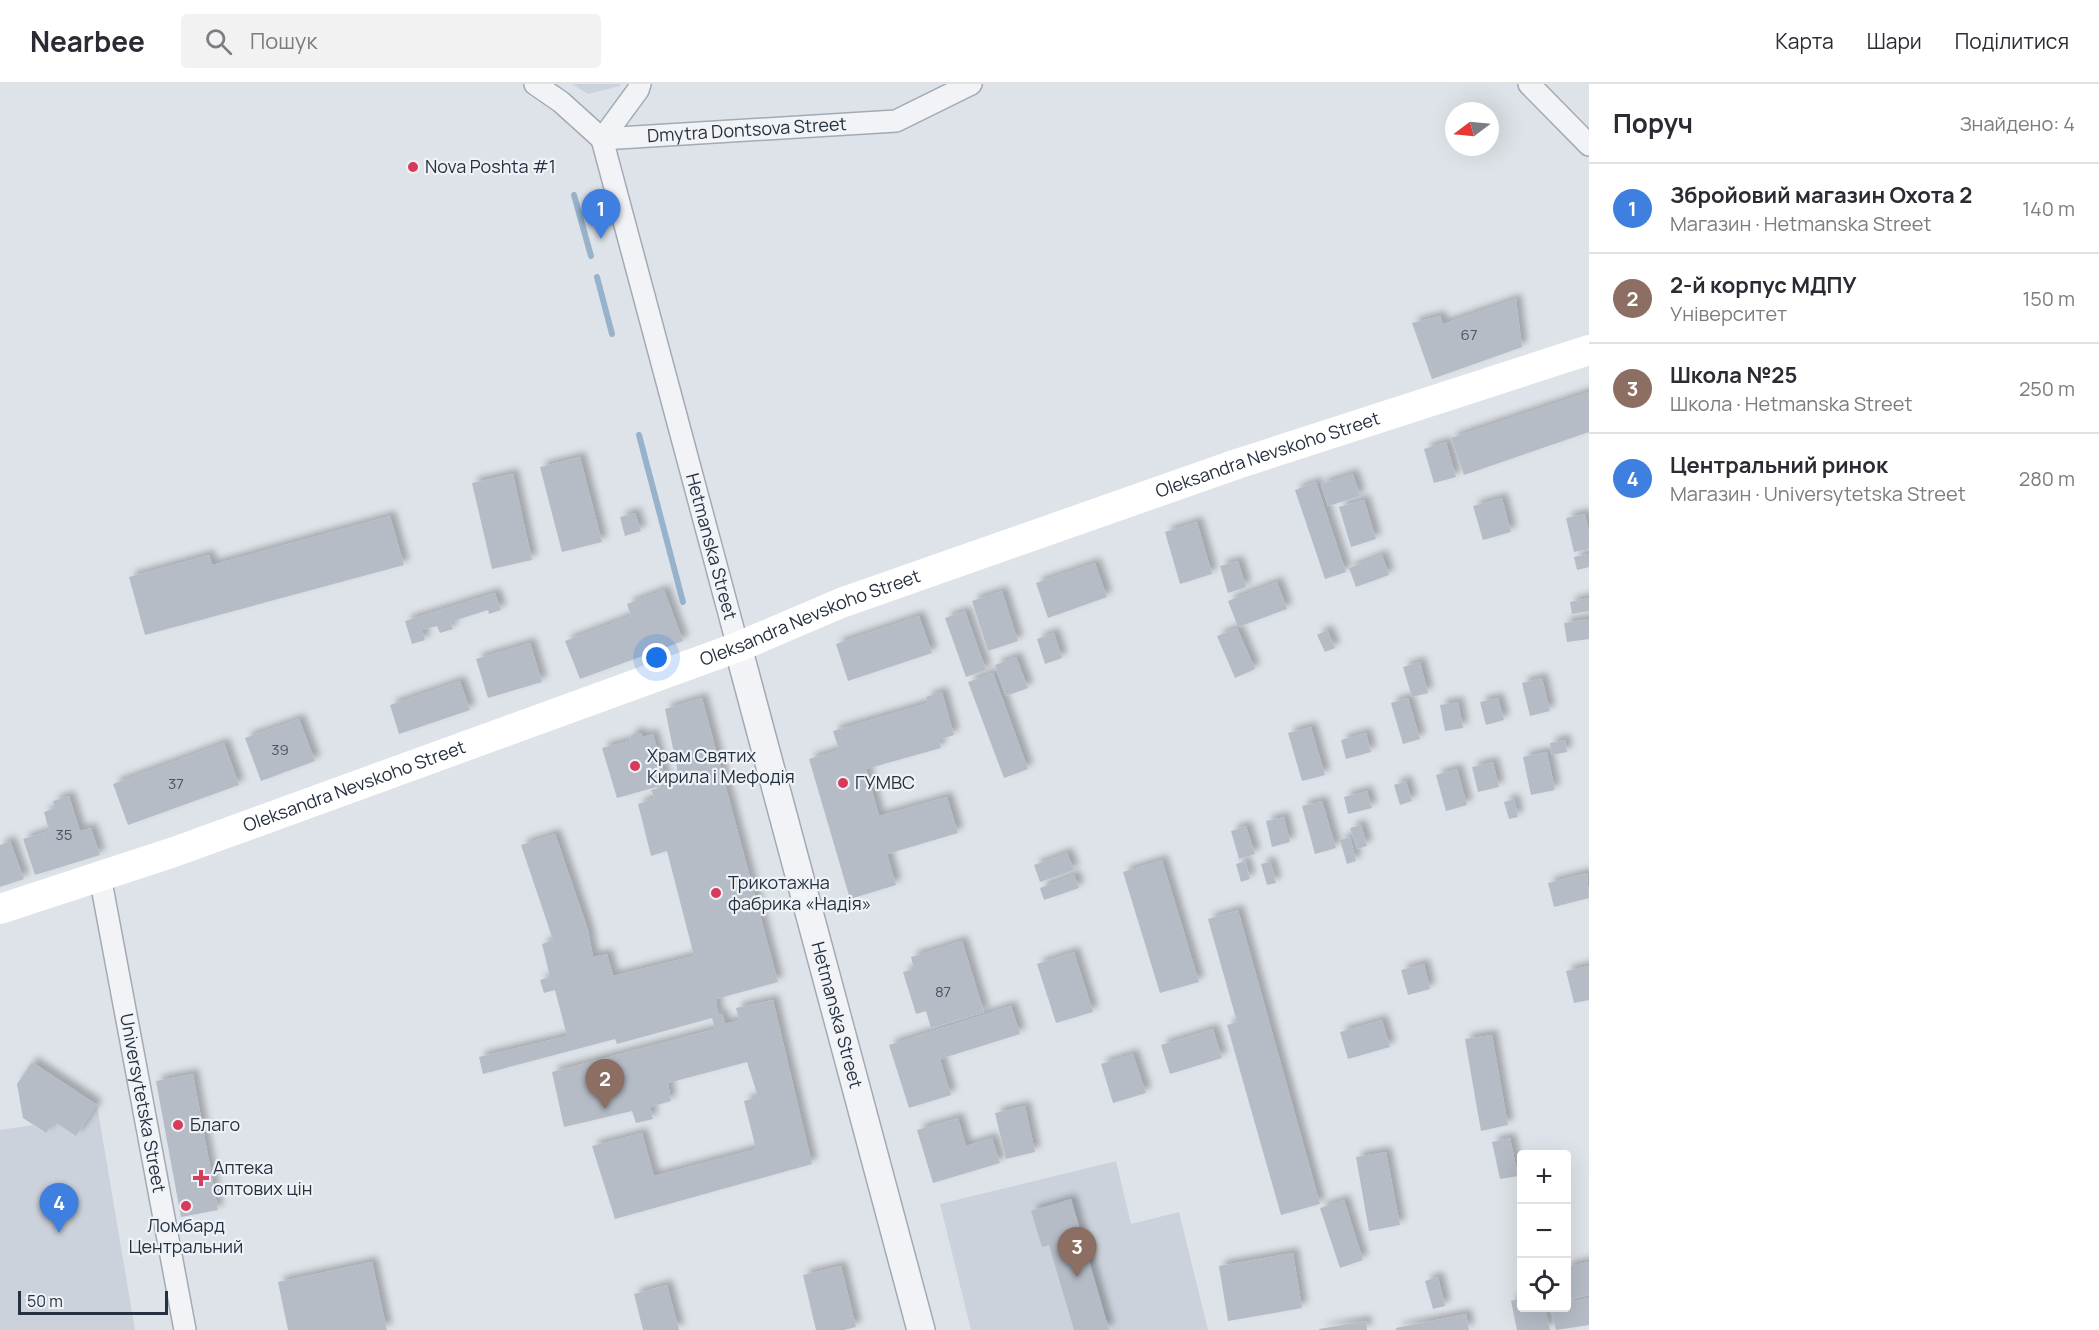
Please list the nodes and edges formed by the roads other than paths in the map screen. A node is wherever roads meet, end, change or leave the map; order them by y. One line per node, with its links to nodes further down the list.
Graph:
1 (535, 84): 5 (street)
2 (639, 84): 5 (street)
3 (971, 84): 5 (street, Dmytra Dontsova Street)
4 (1529, 84): 6 (street)
5 (602, 139): 8 (street, Hetmanska Street)
6 (1589, 145)
7 (1589, 350): 8 (main road, Oleksandra Nevskoho Street)
8 (738, 647): 9 (main road, Oleksandra Nevskoho Street); 12 (street, Hetmanska Street)
9 (100, 876): 10 (main road, Oleksandra Nevskoho Street); 11 (street, Universytetska Street)
10 (0, 909)
11 (185, 1330)
12 (921, 1330)

